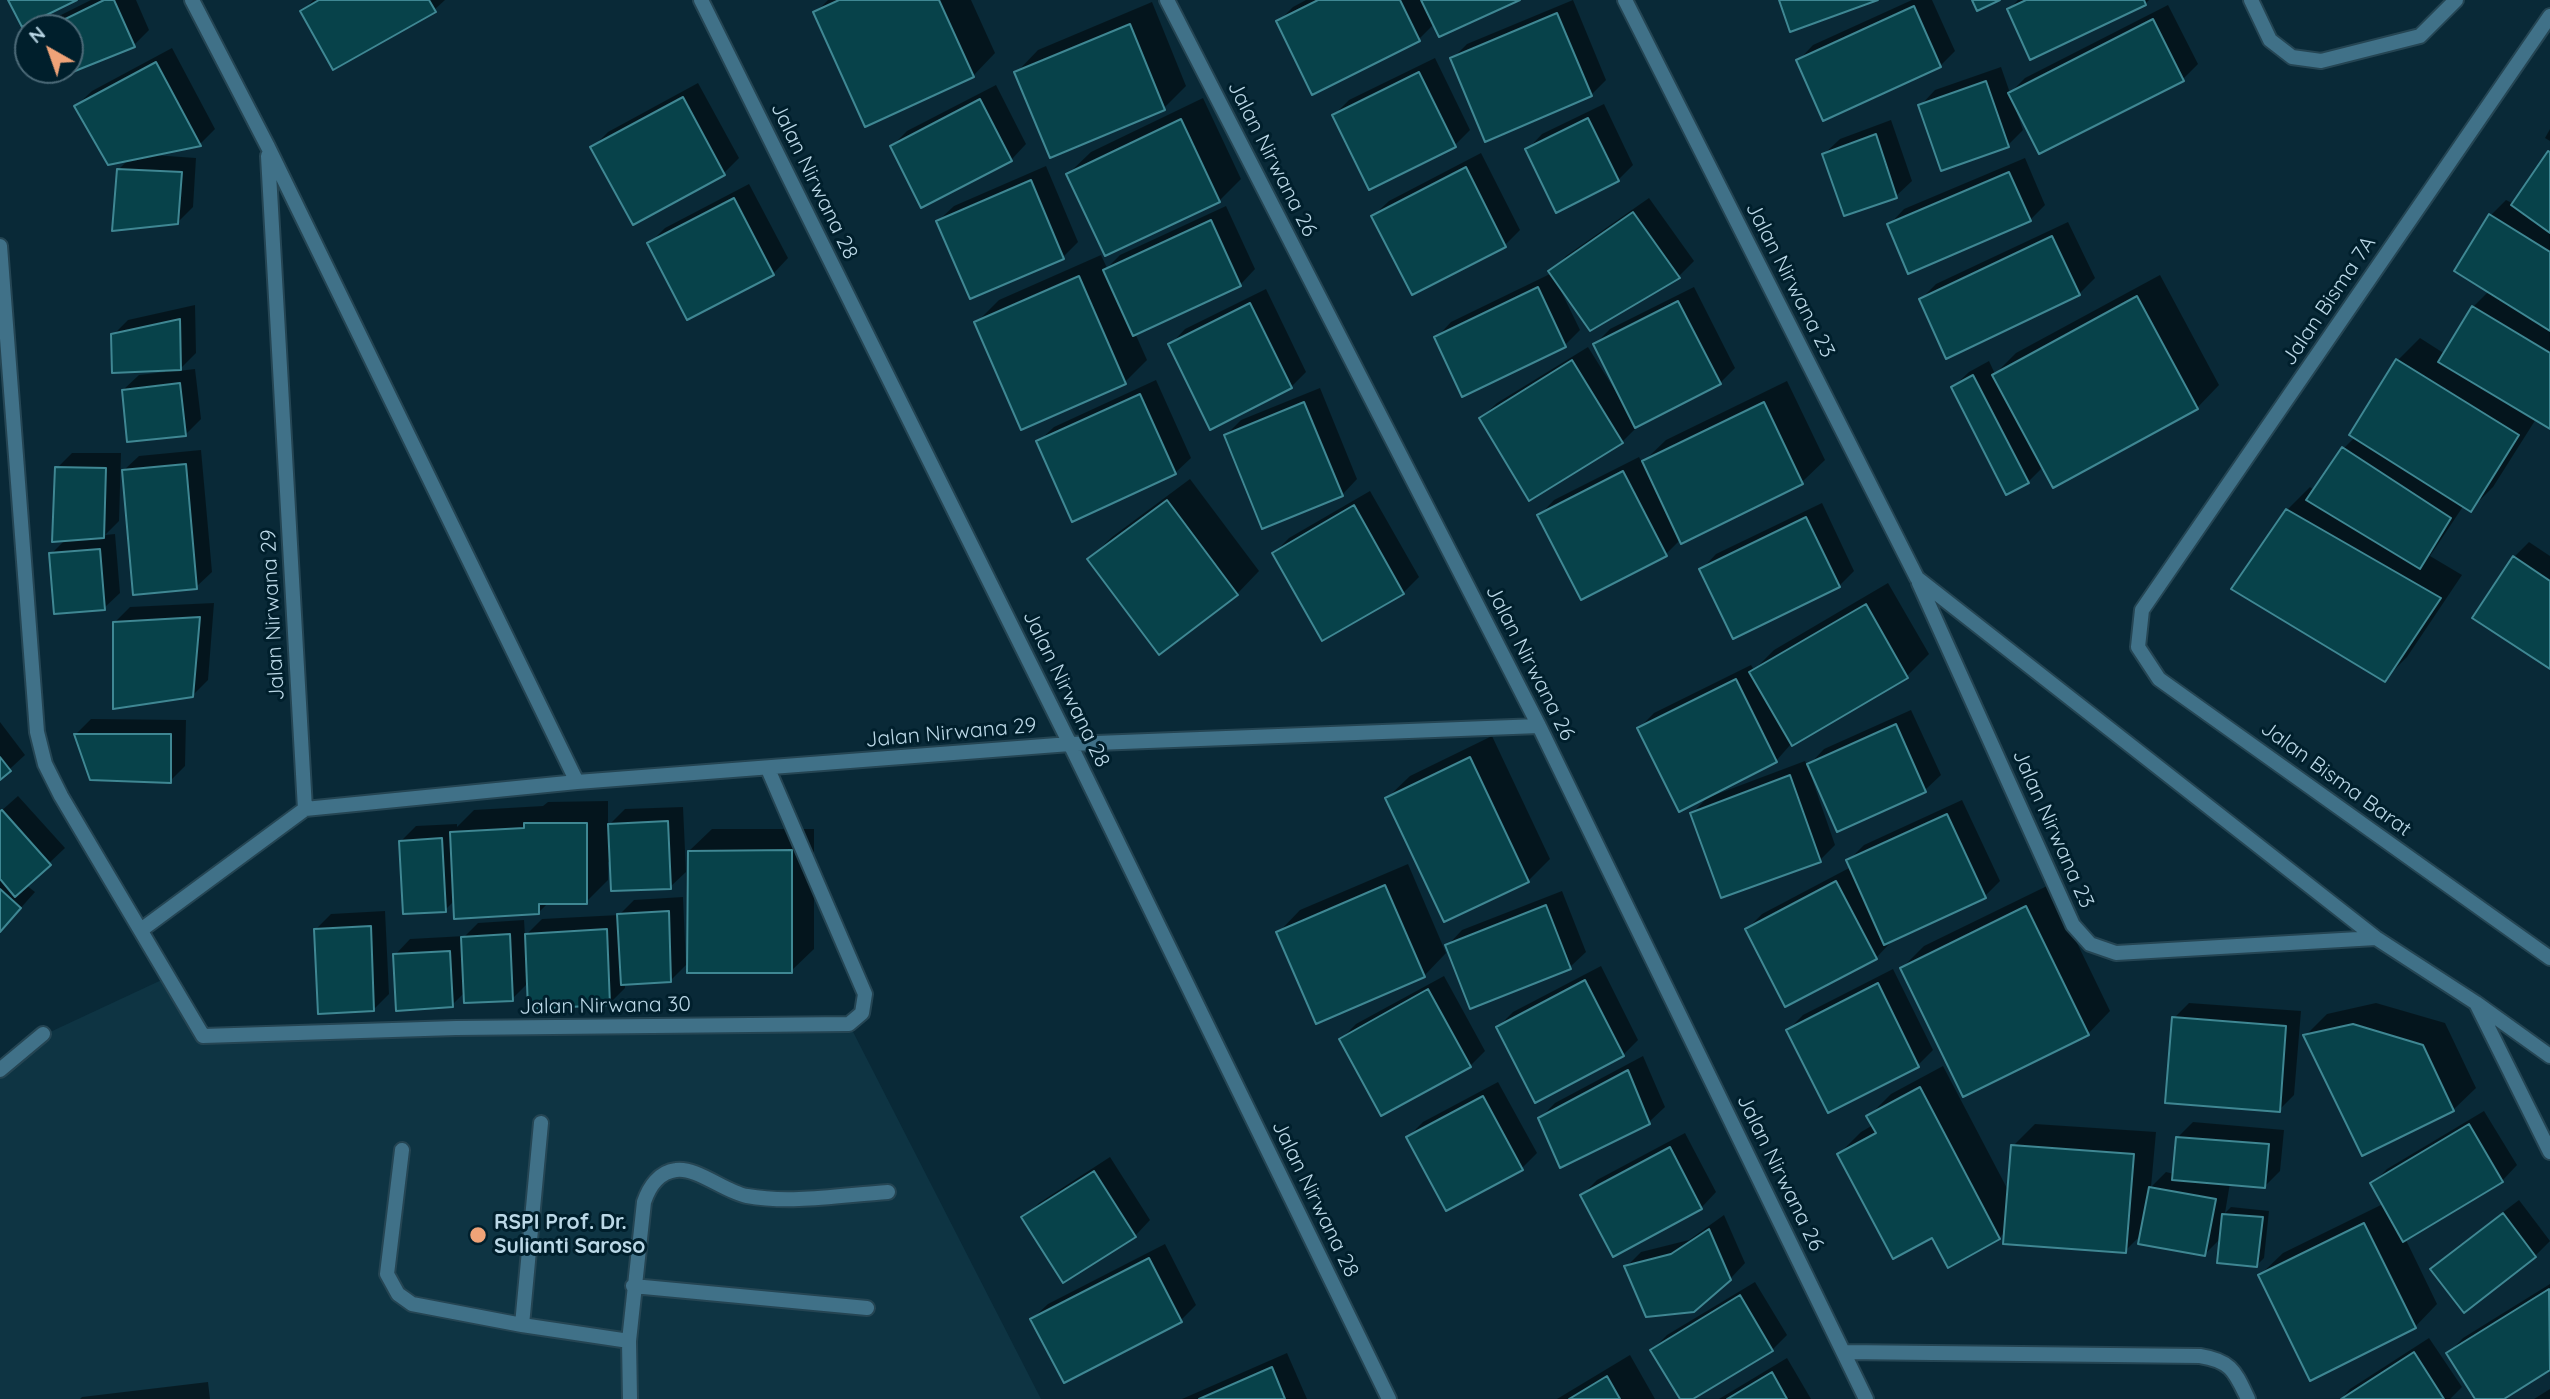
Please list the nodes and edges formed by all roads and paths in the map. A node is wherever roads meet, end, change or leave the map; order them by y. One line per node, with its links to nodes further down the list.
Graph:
1 (192, 0): 8 (street, Jalan Nirwana 29)
2 (701, 0): 13 (street, Jalan Nirwana 28)
3 (1167, 0): 12 (street, Jalan Nirwana 26)
4 (1625, 0): 10 (street, Jalan Nirwana 23)
5 (2251, 0): 6 (street)
6 (2456, 0)
7 (2550, 16): 11 (street, Jalan Bisma 7A)
8 (268, 147): 15 (street, Jalan Nirwana 29); 16 (street, Jalan Nirwana 29)
9 (0, 246): 17 (street, Jalan Nirwana 30)
10 (1917, 578): 18 (street, Jalan Nirwana 23); 18 (street, Jalan Nirwana 23)
11 (2142, 610): 19 (street, Jalan Bisma Barat)
12 (1539, 726): 13 (street, Jalan Nirwana 29); 32 (street, Jalan Nirwana 26)
13 (1070, 744): 14 (street, Jalan Nirwana 29); 34 (street, Jalan Nirwana 28)
14 (768, 769): 15 (street, Jalan Nirwana 29); 17 (street, Jalan Nirwana 30)
15 (577, 782): 16 (street, Jalan Nirwana 29)
16 (305, 809): 17 (street)
17 (141, 930)
18 (2376, 938): 20 (street, Jalan Nirwana 23)
19 (2548, 952)
20 (2476, 1003): 22 (street, Jalan Nirwana 23); 26 (street)
21 (43, 1034): 23 (street)
22 (2550, 1056)
23 (0, 1070)
24 (541, 1123): 30 (street)
25 (402, 1150): 30 (street)
26 (2550, 1152)
27 (888, 1192): 28 (street)
28 (633, 1286): 29 (street); 31 (street)
29 (867, 1308)
30 (522, 1325): 31 (street)
31 (629, 1340): 33 (street)
32 (1844, 1352): 35 (street, Jalan Nirwana 26); 36 (street)
33 (630, 1399)
34 (1389, 1399)
35 (1866, 1399)
36 (2248, 1399)

